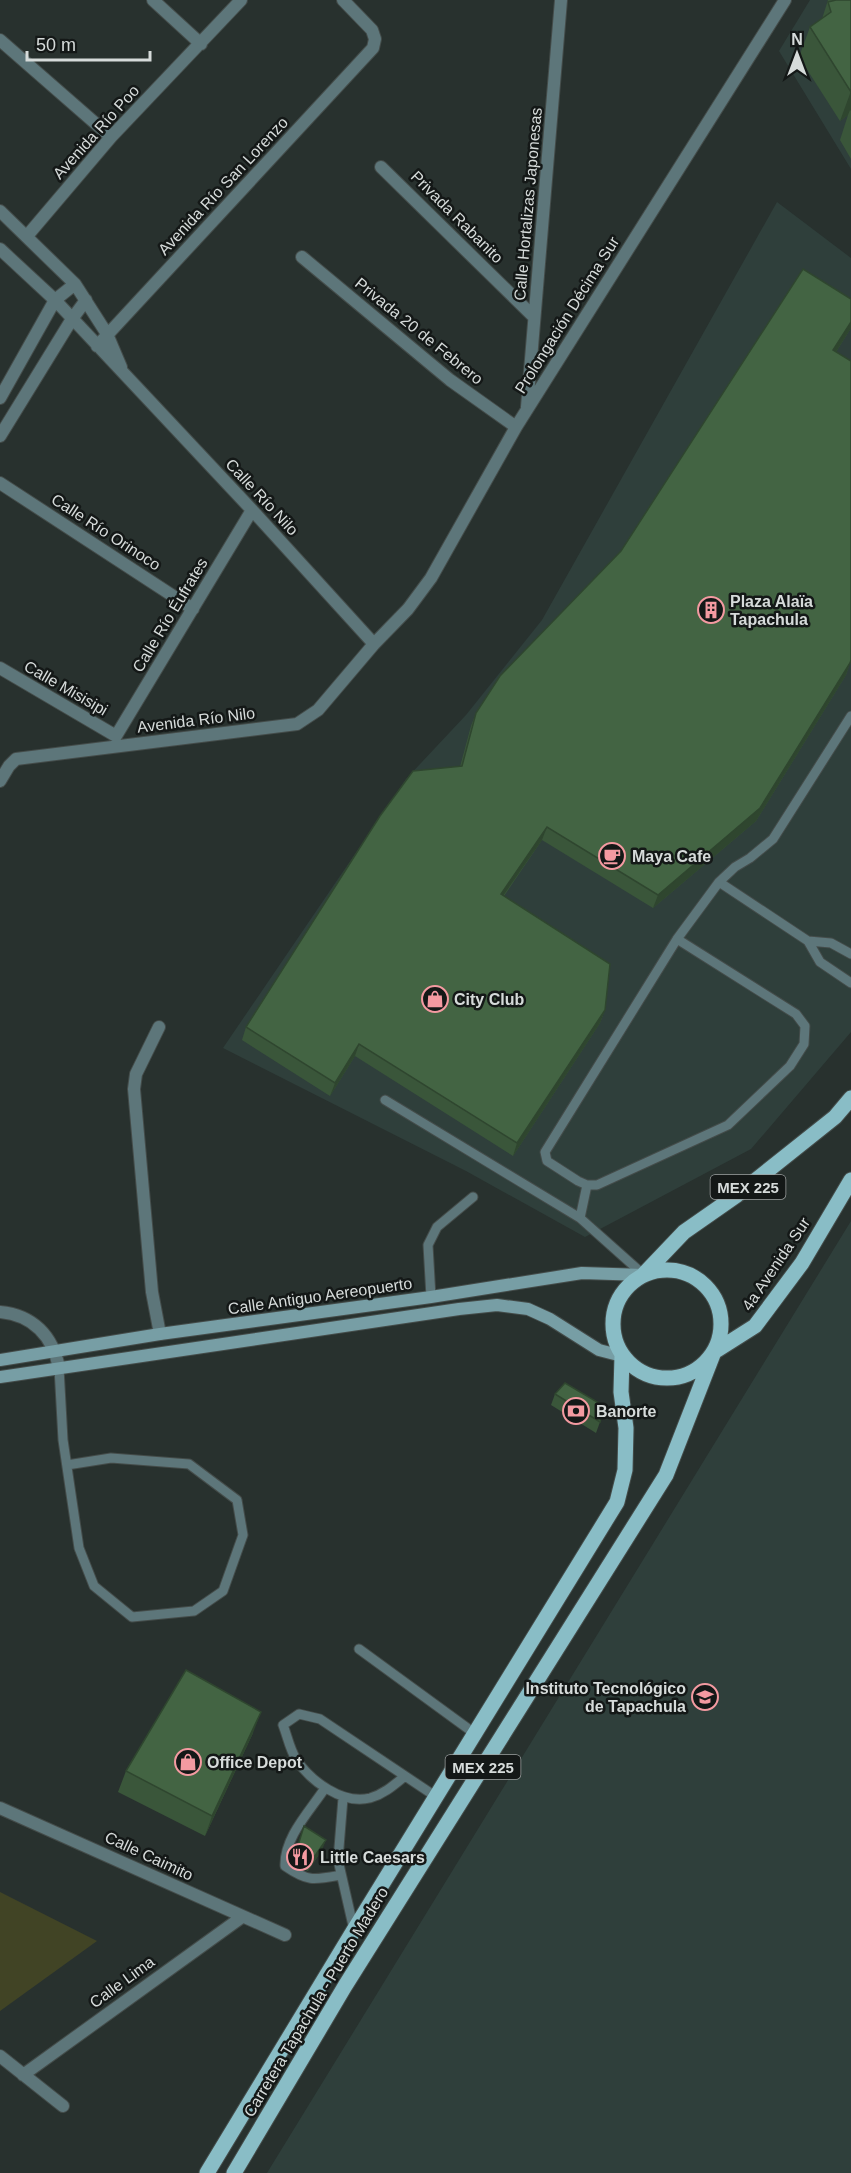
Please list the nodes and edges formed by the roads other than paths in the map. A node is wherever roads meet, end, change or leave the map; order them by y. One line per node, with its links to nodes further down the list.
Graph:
1 (153, 0): 7 (street)
2 (241, 0): 7 (street, Avenida Río Poo)
3 (343, 0): 19 (street, Avenida Río San Lorenzo)
4 (561, 0): 17 (street, Calle Hortalizas Japonesas)
5 (785, 0): 23 (street, Prolongación Décima Sur)
6 (0, 40): 8 (street)
7 (201, 44): 8 (street, Avenida Río Poo)
8 (111, 137): 11 (street, Avenida Río Poo)
9 (381, 166): 17 (street, Privada Rabanito)
10 (0, 211): 11 (street, Calle Río Nilo)
11 (27, 236): 14 (street, Calle Río Nilo)
12 (0, 249): 15 (street, Calle Río Nilo)
13 (302, 257): 24 (street, Privada 20 de Febrero)
14 (75, 284): 15 (street); 16 (street, Calle Río Nilo)
15 (55, 300): 18 (street, Calle Río Nilo); 22 (street)
16 (86, 300): 18 (street); 19 (street, Calle Río Nilo)
17 (534, 317): 23 (street, Calle Hortalizas Japonesas)
18 (72, 319): 20 (street, Calle Río Nilo); 25 (street)
19 (107, 334): 20 (street, Avenida Río San Lorenzo); 21 (street, Calle Río Nilo)
20 (97, 346): 21 (street, Calle Río Nilo)
21 (123, 374): 27 (street, Calle Río Nilo)
22 (0, 398)
23 (527, 411): 24 (street, Prolongación Décima Sur)
24 (516, 428): 29 (street, Prolongación Décima Sur)
25 (0, 436)
26 (0, 483): 28 (street, Calle Río Orinoco)
27 (252, 510): 28 (street, Calle Río Éufrates); 29 (street, Calle Río Nilo)
28 (193, 609): 32 (street, Calle Río Éufrates)
29 (374, 644): 32 (street, Avenida Río Nilo)
30 (0, 668): 32 (street, Calle Misisipi)
31 (851, 716): 34 (lane)
32 (117, 742): 33 (street, Avenida Río Nilo)
33 (0, 781)
34 (719, 882): 35 (lane); 36 (lane)
35 (677, 939): 43 (lane); 43 (lane)
36 (808, 941): 37 (lane); 38 (lane)
37 (851, 954)
38 (851, 983)
39 (159, 1027): 49 (street)
40 (851, 1098): 46 (main road, MEX 225)
41 (385, 1100): 45 (lane)
42 (851, 1180): 51 (main road, 4a Avenida Sur)
43 (587, 1185): 45 (lane)
44 (473, 1197): 47 (lane)
45 (580, 1218): 46 (lane)
46 (644, 1275): 47 (main road, Calle Antiguo Aereopuerto); 51 (main road); 52 (main road)
47 (431, 1297): 49 (main road, Calle Antiguo Aereopuerto)
48 (0, 1312): 50 (street)
49 (160, 1334): 50 (main road, Calle Antiguo Aereopuerto)
50 (56, 1351): 53 (main road, Calle Antiguo Aereopuerto); 54 (street)
51 (714, 1352): 52 (main road); 72 (main road, Carretera Tapachula - Puerto Madero / MEX 225)
52 (622, 1356): 54 (main road, Calle Antiguo Aereopuerto); 58 (main road, Carretera Tapachula - Puerto Madero / MEX 225)
53 (0, 1360)
54 (59, 1368): 55 (main road, Calle Antiguo Aereopuerto); 56 (lane)
55 (0, 1377)
56 (66, 1465): 56 (lane)
57 (359, 1649): 58 (lane)
58 (474, 1733): 61 (main road, Carretera Tapachula - Puerto Madero / MEX 225)
59 (405, 1776): 60 (lane); 61 (lane); 62 (lane)
60 (325, 1788): 62 (lane); 64 (lane)
61 (435, 1796): 66 (main road, Carretera Tapachula - Puerto Madero / MEX 225)
62 (344, 1798): 64 (lane)
63 (0, 1808): 65 (street, Calle Caimito)
64 (340, 1875): 66 (lane)
65 (242, 1917): 67 (street, Calle Caimito); 69 (street, Calle Lima)
66 (354, 1930): 71 (main road, Carretera Tapachula - Puerto Madero / MEX 225)
67 (285, 1935)
68 (0, 2055): 69 (street)
69 (23, 2075): 70 (street)
70 (63, 2106)
71 (207, 2173)
72 (234, 2173)

